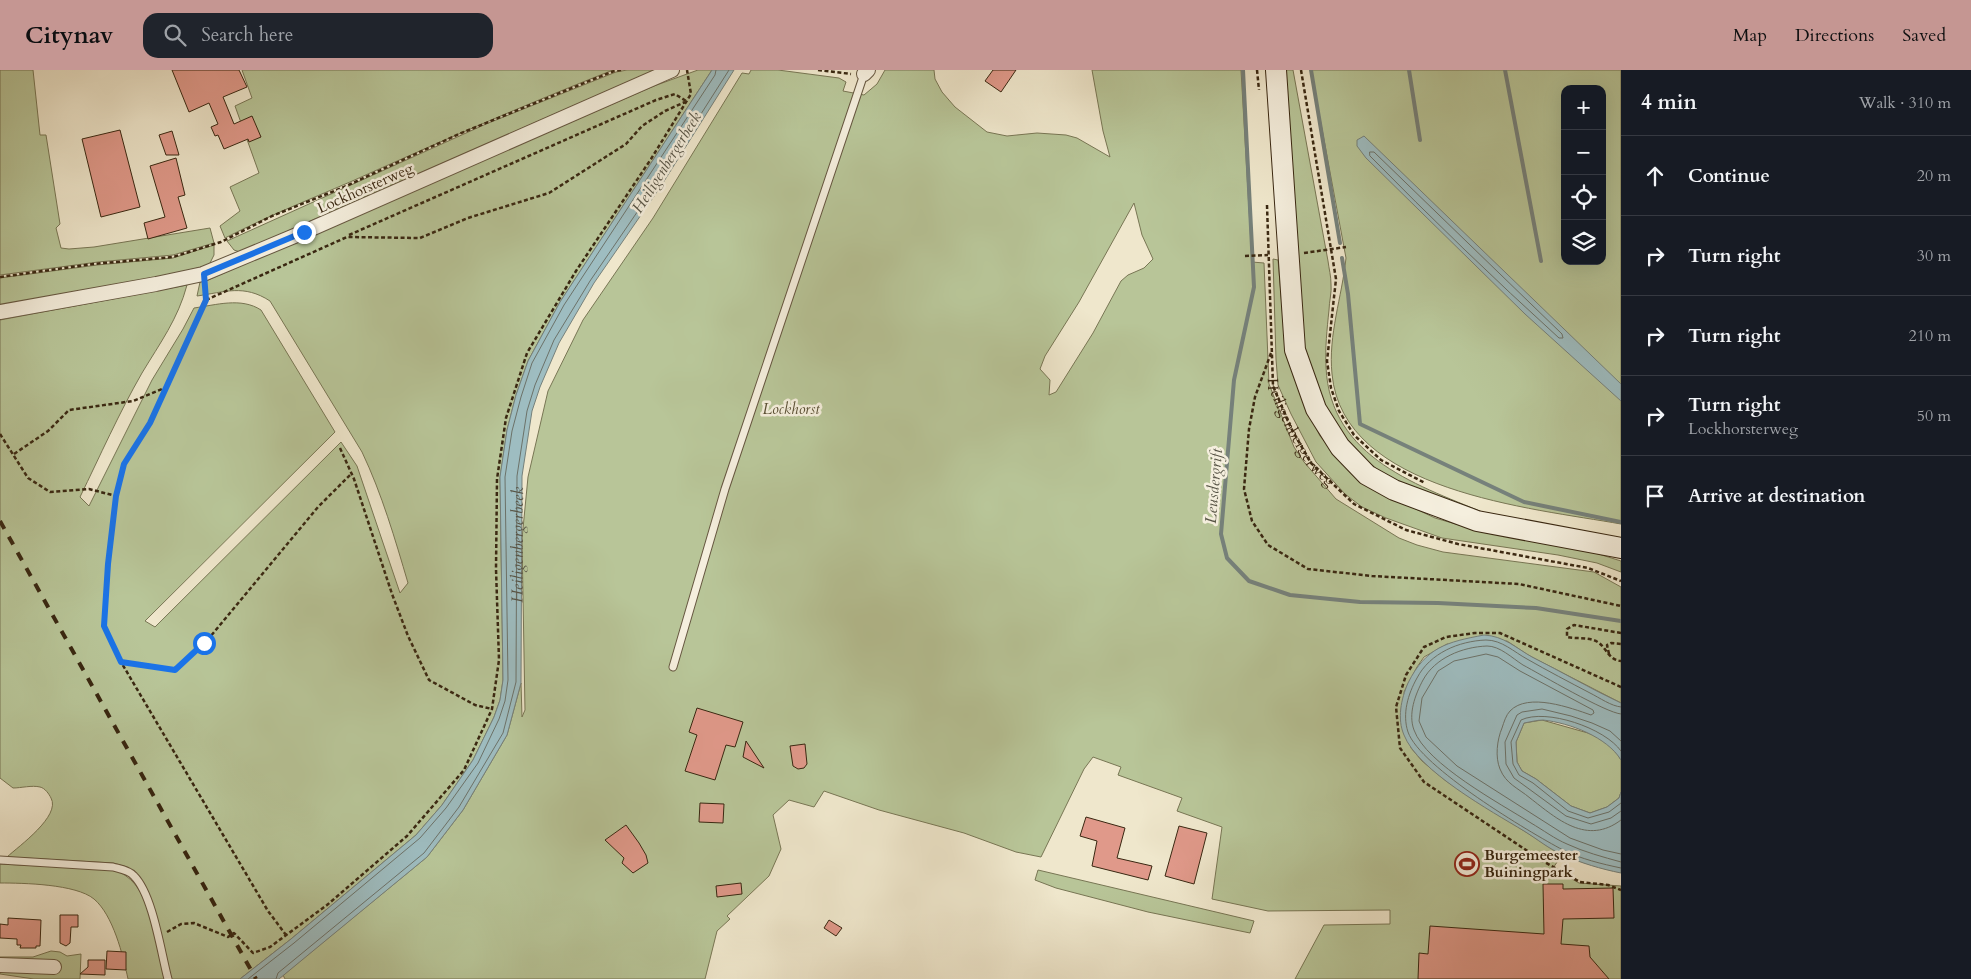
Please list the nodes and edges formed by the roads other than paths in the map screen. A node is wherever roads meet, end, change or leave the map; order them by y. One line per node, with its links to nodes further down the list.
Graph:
1 (672, 70): 4 (street, Lockhorsterweg)
2 (1276, 70): 5 (main road, Heiligenbergerweg)
3 (866, 72): 8 (lane)
4 (0, 312)
5 (1573, 540): 6 (main road, Heiligenbergerweg); 7 (main road, Heiligenbergerweg)
6 (1621, 548)
7 (1621, 555)
8 (673, 667)
9 (0, 860): 12 (lane)
10 (0, 965): 11 (street)
11 (54, 967)
12 (168, 979)

